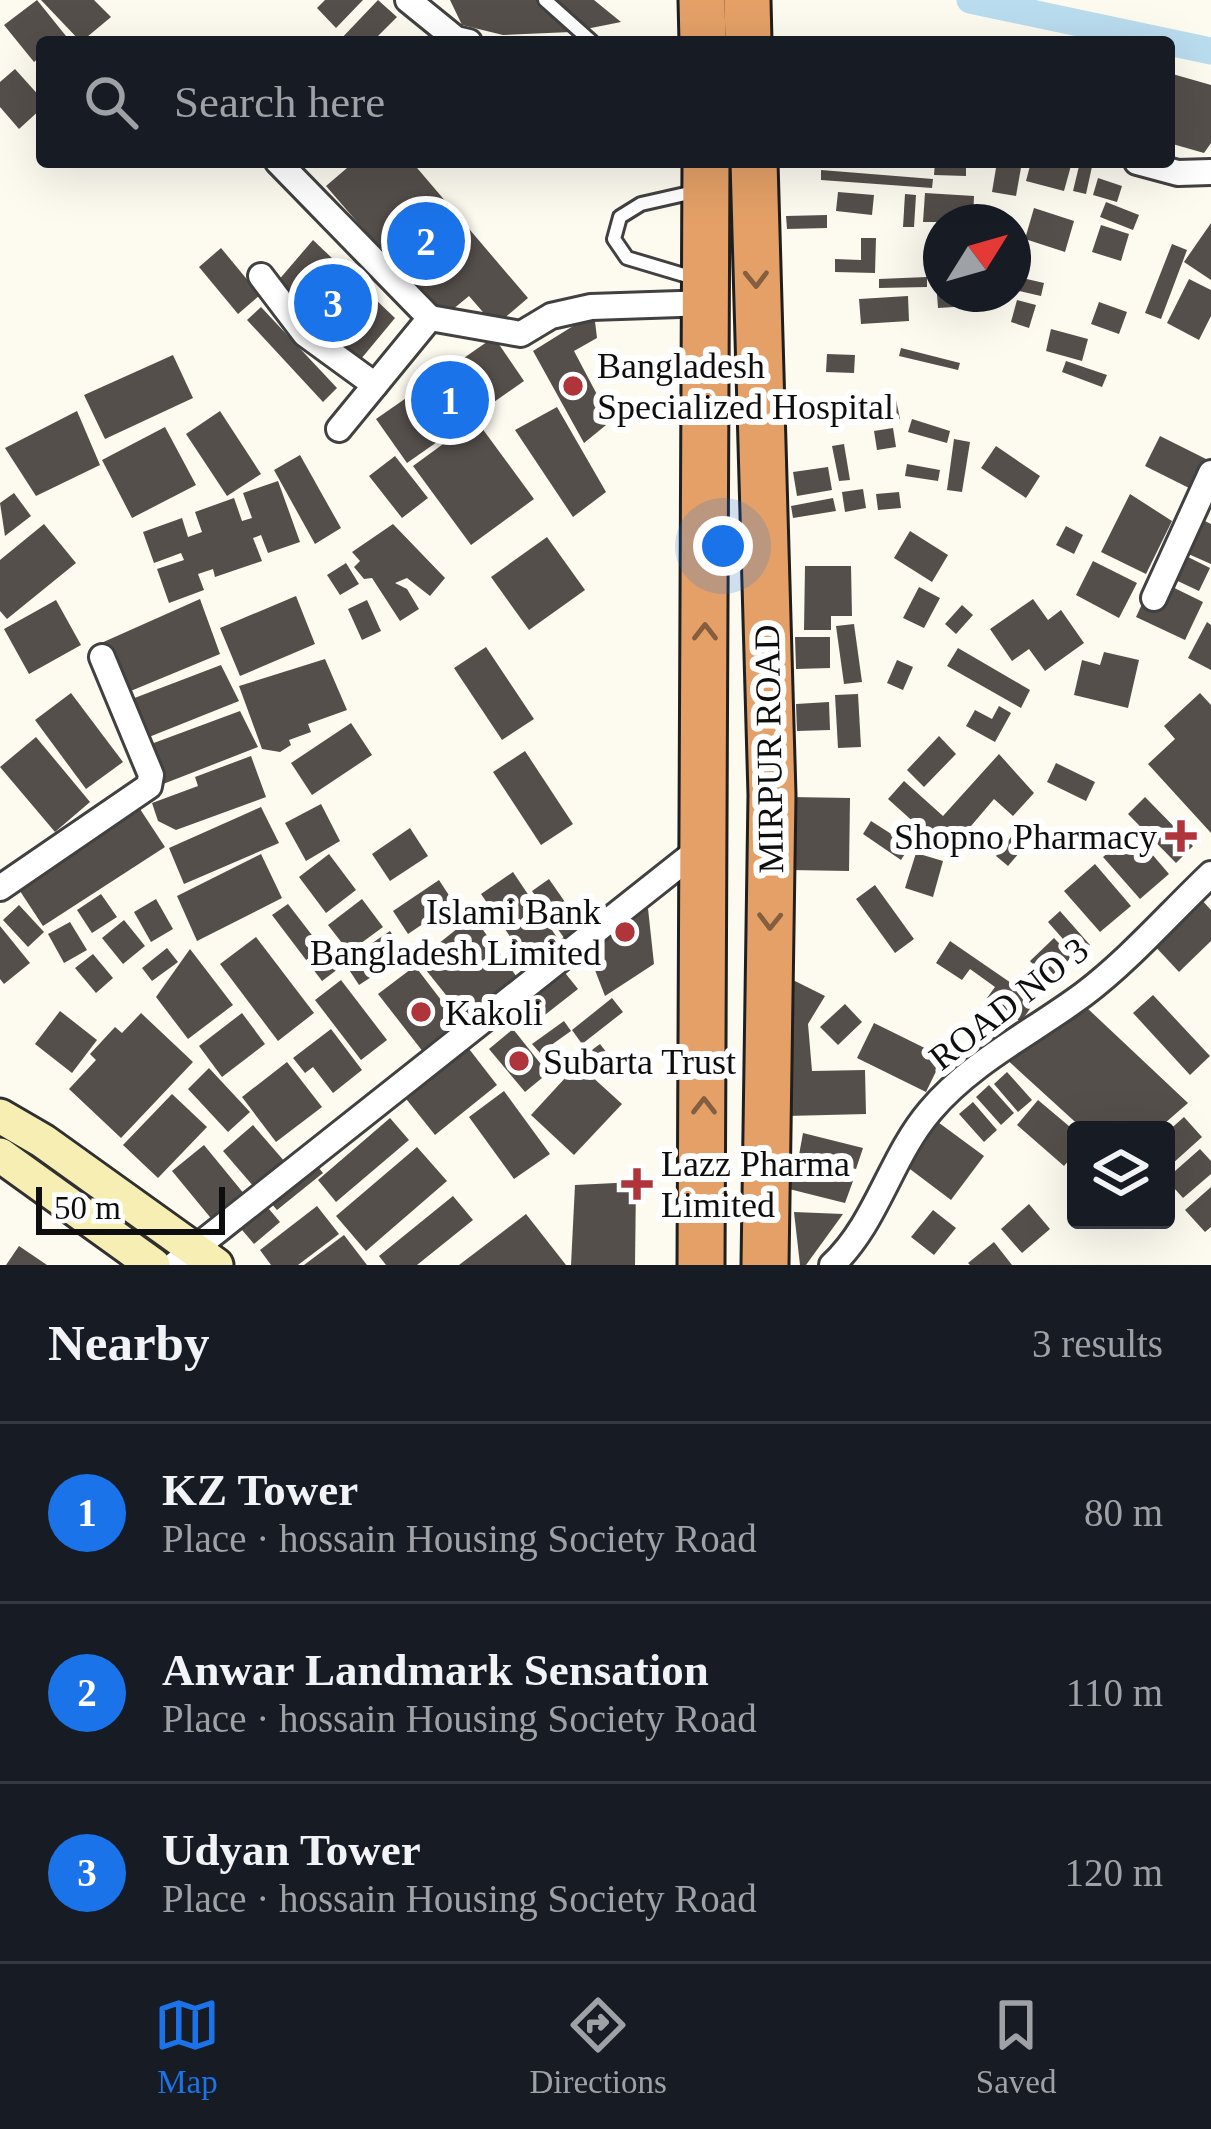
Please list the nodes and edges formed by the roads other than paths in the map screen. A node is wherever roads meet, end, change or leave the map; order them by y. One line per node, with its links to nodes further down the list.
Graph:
1 (408, 0): 3 (street)
2 (545, 0): 4 (lane)
3 (452, 36)
4 (585, 36)
5 (284, 168): 12 (street)
6 (754, 168): 18 (highway, MIRPUR ROAD, one-way to 18)
7 (1159, 168): 8 (street)
8 (1211, 172)
9 (707, 175): 11 (highway, MIRPUR ROAD); 11 (lane)
10 (261, 276): 13 (street)
11 (709, 293): 12 (street); 19 (highway, MIRPUR ROAD, one-way to 11)
12 (430, 318): 13 (street)
13 (375, 385): 14 (street)
14 (339, 429)
15 (1211, 472): 16 (street)
16 (1154, 598)
17 (102, 657): 24 (street)
18 (769, 714): 19 (highway); 20 (highway, MIRPUR ROAD)
19 (706, 719): 21 (highway, MIRPUR ROAD)
20 (772, 795): 21 (highway); 30 (highway, MIRPUR ROAD, one-way to 30)
21 (706, 799): 22 (highway, MIRPUR ROAD)
22 (704, 845): 27 (street); 29 (highway, MIRPUR ROAD, one-way to 22)
23 (1211, 874): 31 (street, ROAD NO 3)
24 (0, 888)
25 (0, 1116): 27 (main road)
26 (0, 1155): 28 (main road)
27 (194, 1259)
28 (153, 1265)
29 (701, 1265)
30 (765, 1265)
31 (832, 1265)

